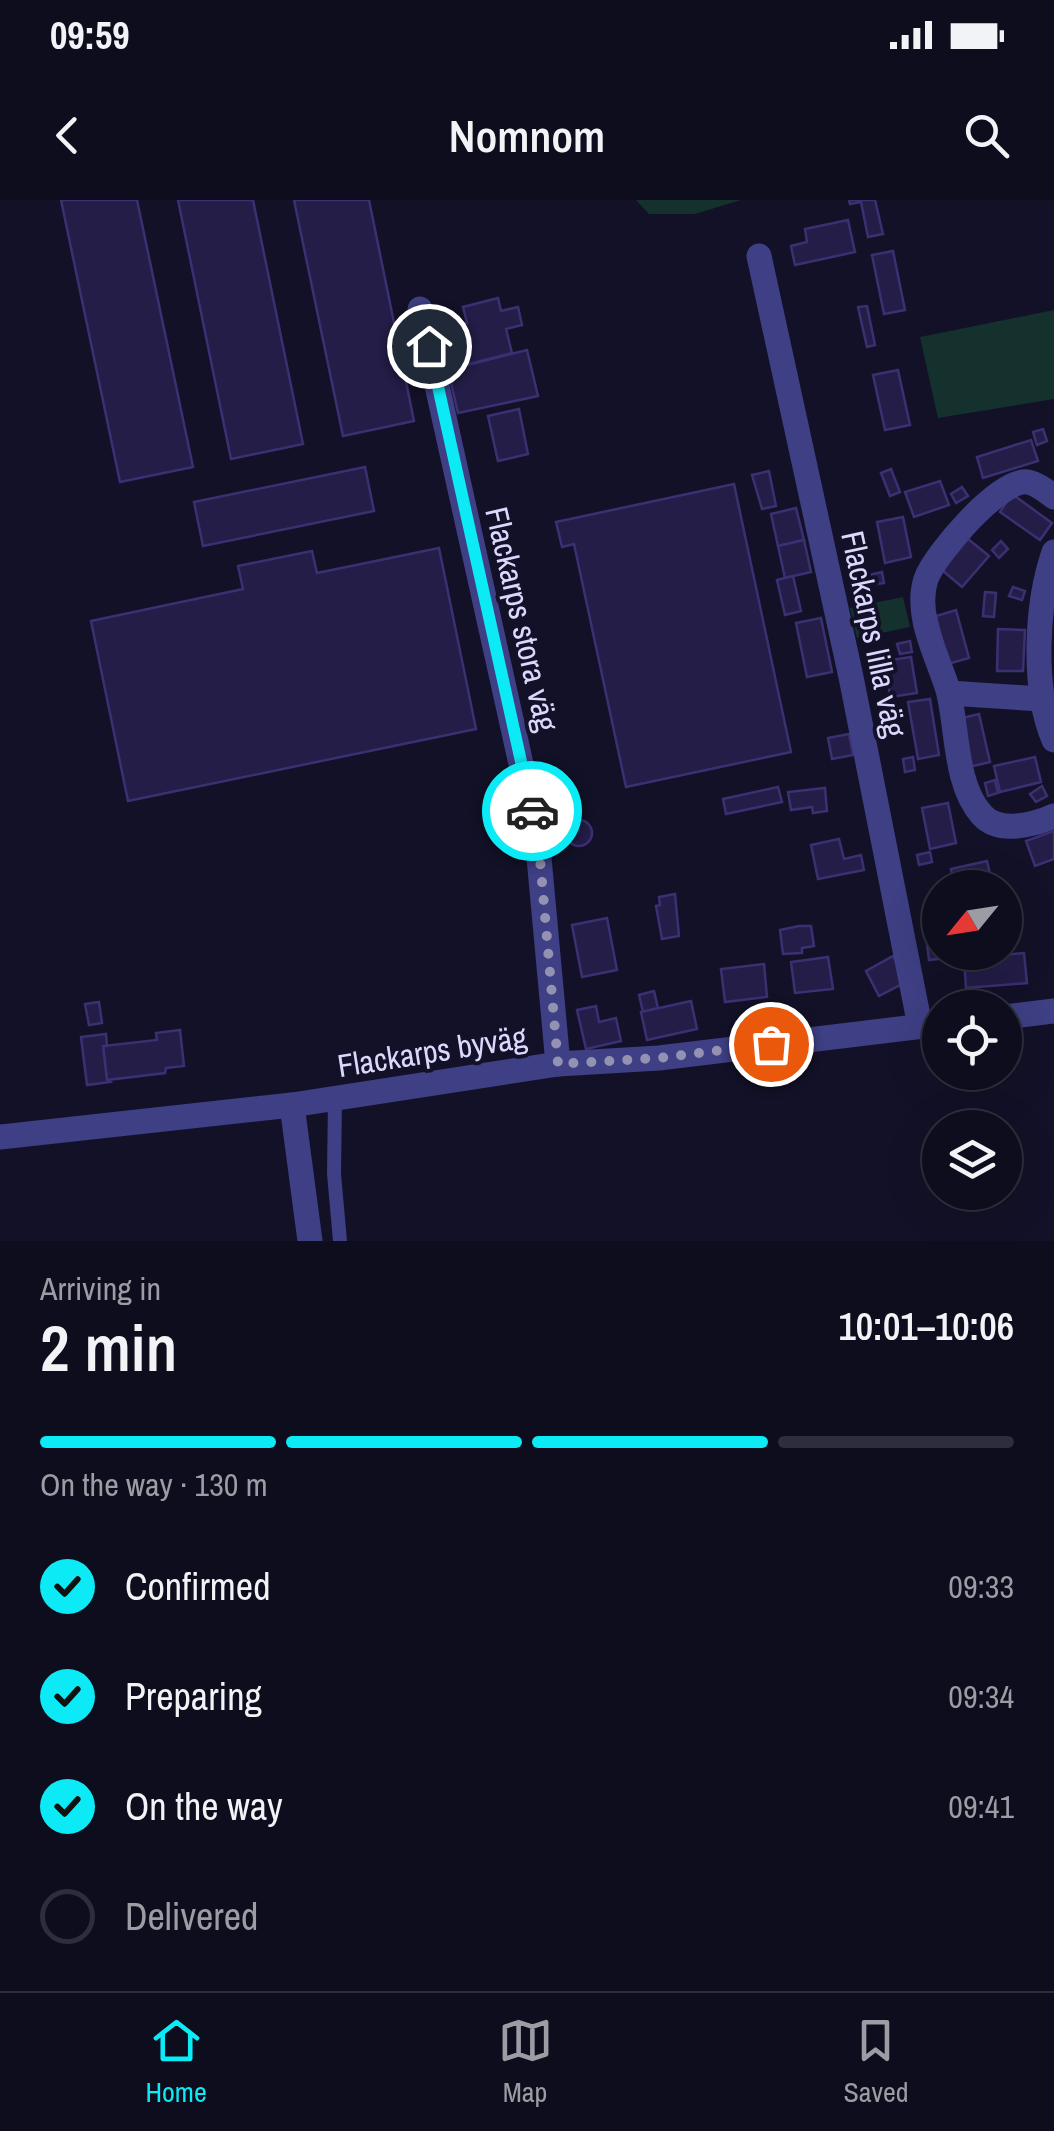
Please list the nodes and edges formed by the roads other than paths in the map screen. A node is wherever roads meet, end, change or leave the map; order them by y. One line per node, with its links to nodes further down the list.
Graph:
1 (759, 256): 9 (street, Flackarps lilla väg)
2 (420, 309): 13 (street, Flackarps stora väg)
3 (1054, 497): 5 (street)
4 (1054, 552): 6 (street)
5 (948, 693): 6 (street); 8 (street)
6 (1041, 700): 7 (street)
7 (1054, 740)
8 (1054, 816)
9 (922, 990)
10 (1054, 1011): 11 (street)
11 (1022, 1014)
12 (922, 1026): 13 (street, Flackarps byväg)
13 (558, 1064): 14 (street, Flackarps byväg)
14 (335, 1098): 15 (street, Flackarps byväg); 18 (lane)
15 (292, 1105): 16 (street, Flackarps byväg); 17 (street)
16 (0, 1138)
17 (310, 1241)
18 (340, 1241)

